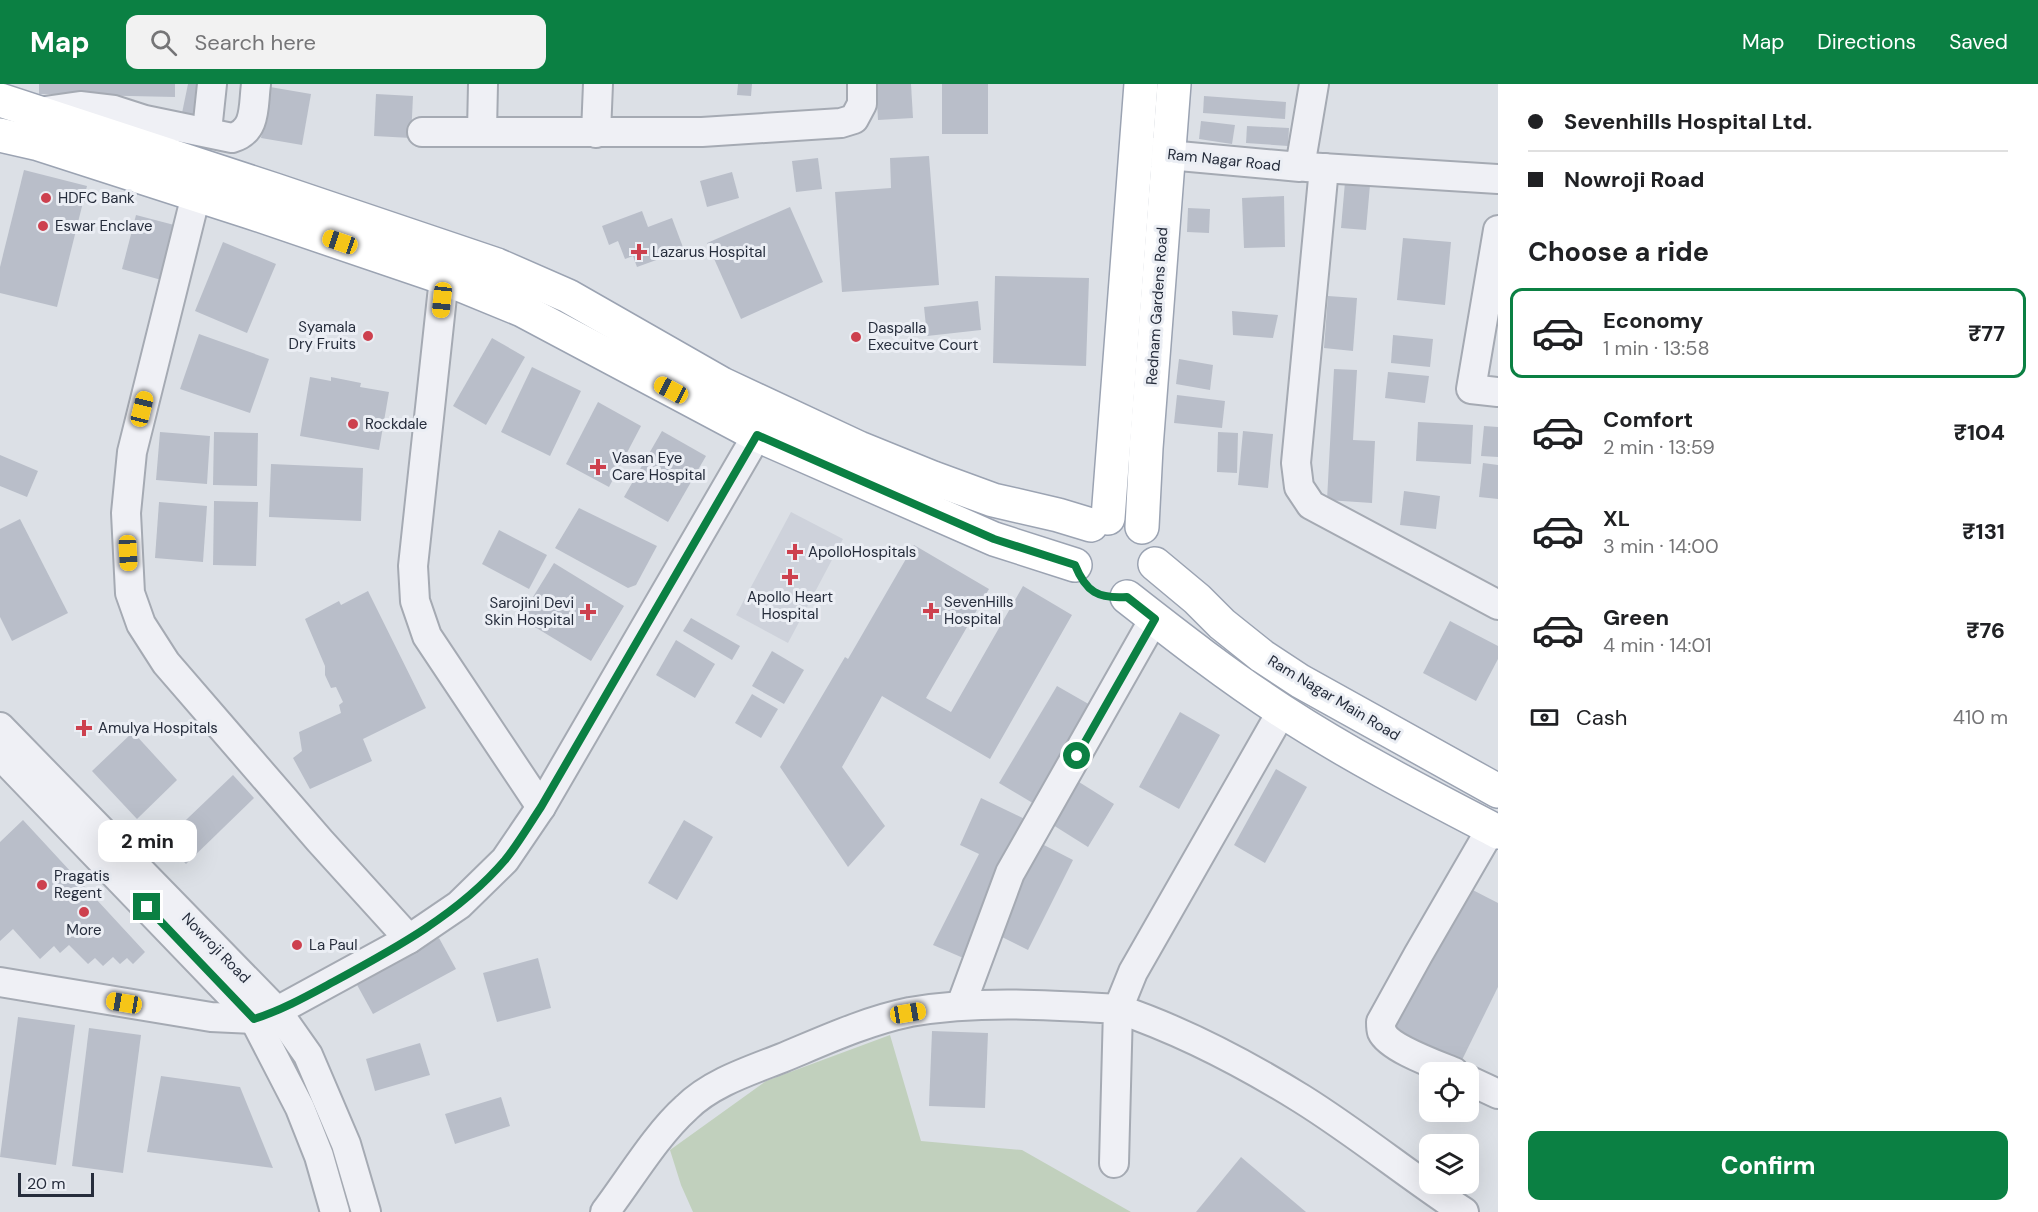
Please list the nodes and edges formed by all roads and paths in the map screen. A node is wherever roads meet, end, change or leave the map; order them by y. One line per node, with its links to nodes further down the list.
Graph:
1 (212, 84): 11 (street)
2 (256, 84): 11 (street)
3 (483, 84): 12 (street)
4 (598, 84): 14 (street)
5 (862, 84): 14 (street)
6 (1141, 84): 16 (main road)
7 (1174, 84): 17 (main road, Rednam Gardens Road)
8 (1314, 84): 18 (street, Ram Nagar Road)
9 (0, 100): 10 (main road)
10 (38, 112): 11 (street); 25 (main road)
11 (207, 131)
12 (482, 131): 13 (street); 14 (street)
13 (422, 132)
14 (596, 132)
15 (0, 135): 20 (main road)
16 (1136, 149): 17 (street, Ram Nagar Road); 25 (main road)
17 (1168, 155): 18 (street, Ram Nagar Road); 26 (main road, Rednam Gardens Road)
18 (1312, 167): 19 (street); 30 (street)
19 (1498, 179)
20 (196, 195): 22 (main road); 38 (street)
21 (1498, 230): 23 (street)
22 (444, 278): 24 (main road); 36 (street)
23 (1498, 392)
24 (757, 435): 28 (main road); 36 (street)
25 (1100, 521): 26 (main road); 28 (main road)
26 (1142, 527): 27 (main road)
27 (1155, 564): 29 (main road); 35 (main road, Ram Nagar Main Road)
28 (1075, 565): 29 (main road)
29 (1107, 595): 31 (main road)
30 (1498, 605)
31 (1155, 619): 32 (main road); 40 (street)
32 (1282, 711): 37 (main road); 41 (street)
33 (0, 728): 42 (street, Nowroji Road)
34 (0, 756): 42 (street, Nowroji Road)
35 (1498, 791)
36 (541, 807): 38 (street)
37 (1495, 830): 43 (street)
38 (409, 939): 42 (street)
39 (0, 982): 42 (street)
40 (961, 1005): 41 (street); 49 (street)
41 (1118, 1008): 46 (street); 50 (street)
42 (266, 1015): 47 (street, Nowroji Road); 48 (street, Nowroji Road)
43 (1432, 1062)
44 (1479, 1085): 45 (street)
45 (1498, 1094)
46 (1114, 1163)
47 (335, 1212)
48 (366, 1212)
49 (605, 1212)
50 (1464, 1212)

